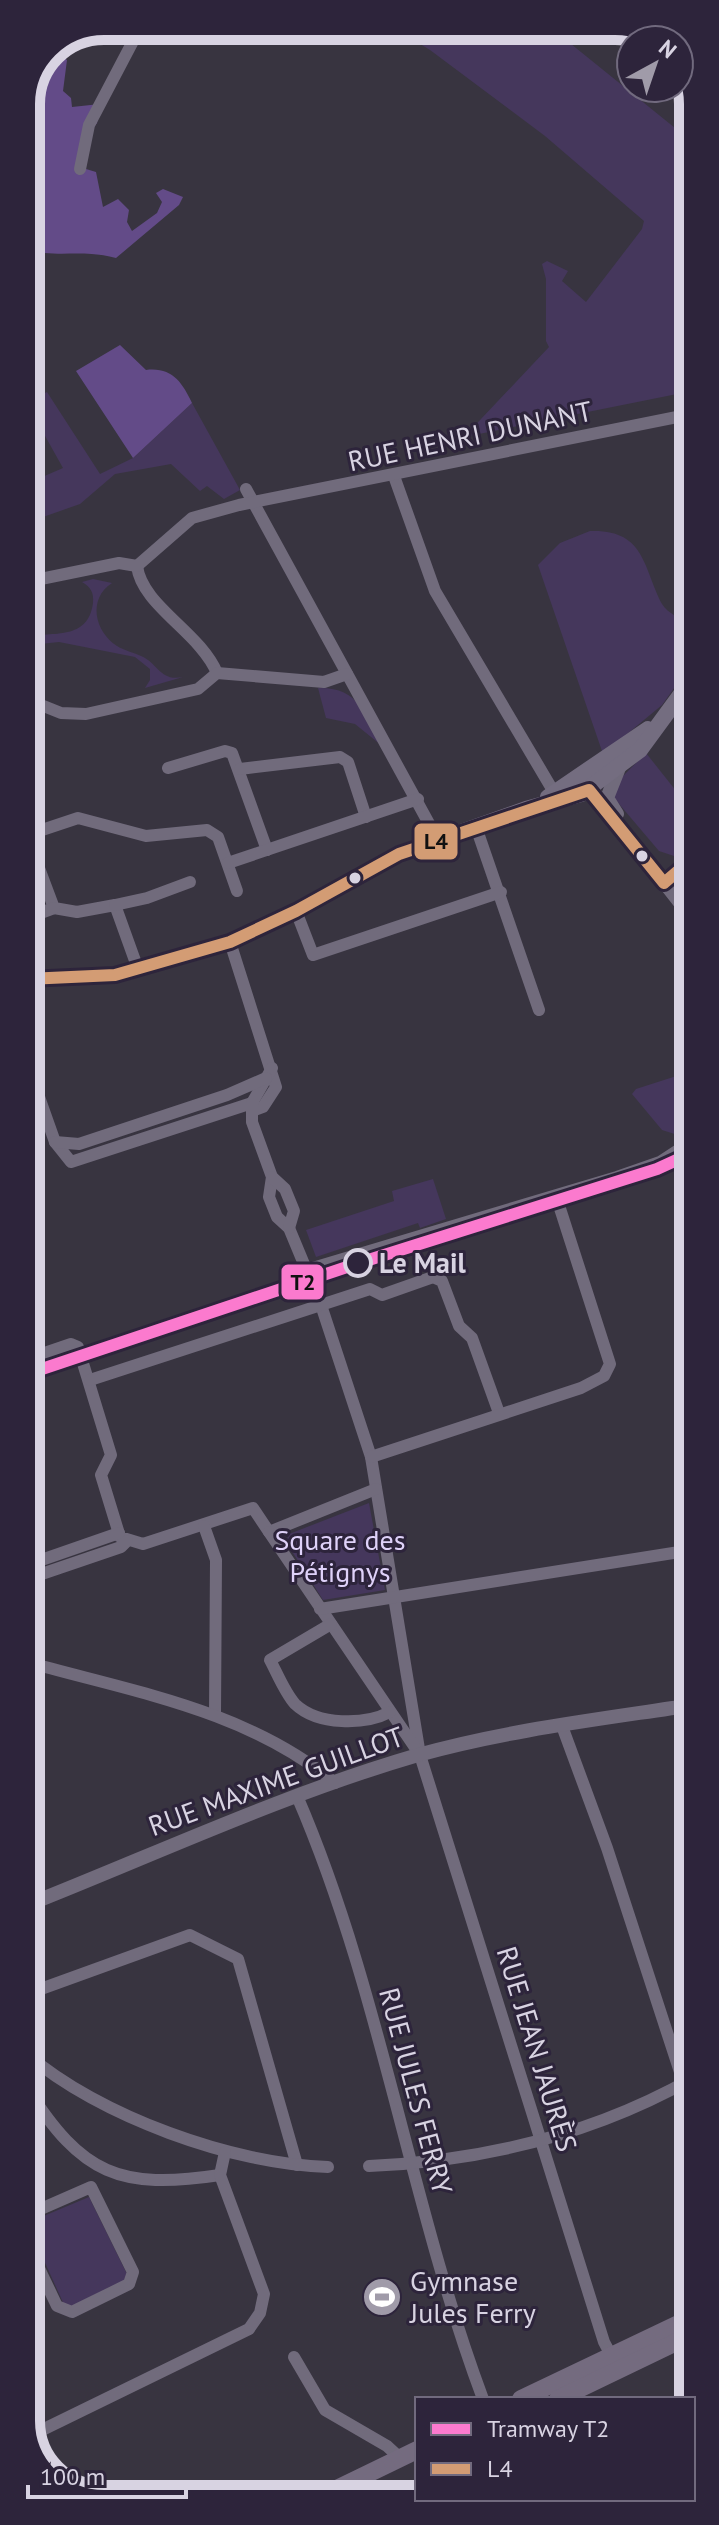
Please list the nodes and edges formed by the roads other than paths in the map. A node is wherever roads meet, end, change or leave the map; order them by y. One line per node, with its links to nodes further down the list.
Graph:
1 (134, 40): 2 (street)
2 (80, 169)
3 (679, 418): 4 (street, RUE HENRI DUNANT)
4 (394, 476): 6 (street, RUE HENRI DUNANT); 17 (street)
5 (246, 489): 6 (street)
6 (255, 504): 7 (street, RUE HENRI DUNANT); 10 (street)
7 (137, 566): 8 (street); 9 (street)
8 (40, 579)
9 (217, 673): 10 (street); 12 (street)
10 (347, 674): 18 (street)
11 (679, 697): 13 (main road)
12 (40, 705)
13 (625, 754): 16 (main road); 21 (street)
14 (168, 768): 15 (street)
15 (240, 769): 20 (street); 25 (street)
16 (589, 784): 17 (main road); 19 (main road); 21 (street); 29 (street)
17 (555, 794): 19 (main road)
18 (418, 799): 20 (street); 24 (street)
19 (526, 809): 22 (main road)
20 (366, 817): 25 (street)
21 (624, 824): 29 (street)
22 (476, 827): 24 (main road); 32 (street)
23 (40, 831): 26 (street)
24 (438, 840): 37 (main road)
25 (267, 850): 26 (street)
26 (228, 863): 31 (street)
27 (679, 870): 29 (street)
28 (40, 871): 36 (street)
29 (667, 881): 33 (street); 34 (street)
30 (190, 882): 35 (street)
31 (237, 891)
32 (501, 892): 37 (street); 42 (street)
33 (679, 893)
34 (679, 899)
35 (115, 905): 36 (street); 40 (street)
36 (54, 908): 38 (street)
37 (296, 911): 39 (main road)
38 (40, 913)
39 (230, 942): 40 (main road); 43 (street)
40 (138, 969): 41 (main road)
41 (40, 978)
42 (539, 1010)
43 (269, 1073): 45 (street); 46 (street)
44 (40, 1100): 46 (street)
45 (254, 1107): 46 (street); 49 (street)
46 (55, 1142)
47 (679, 1150): 48 (street)
48 (556, 1196): 49 (street); 53 (street)
49 (306, 1270): 50 (street)
50 (321, 1305): 52 (street); 53 (street); 54 (street)
51 (40, 1355): 52 (street)
52 (90, 1380): 58 (street)
53 (499, 1413): 54 (street)
54 (371, 1457): 55 (street)
55 (376, 1489): 57 (street); 62 (street)
56 (204, 1526): 57 (street); 58 (street); 68 (street)
57 (269, 1532): 63 (street)
58 (122, 1537): 60 (street); 61 (street)
59 (679, 1552): 62 (street)
60 (40, 1561)
61 (40, 1575)
62 (396, 1595): 63 (street); 70 (street)
63 (320, 1609): 64 (street)
64 (331, 1624): 67 (street); 67 (street)
65 (40, 1666): 68 (street)
66 (679, 1707): 69 (street, RUE MAXIME GUILLOT)
67 (390, 1712): 70 (street)
68 (215, 1714): 71 (street)
69 (562, 1726): 70 (street, RUE MAXIME GUILLOT); 75 (street)
70 (420, 1755): 71 (street, RUE MAXIME GUILLOT); 79 (street, RUE JEAN JAURÈS)
71 (335, 1783): 72 (street, RUE MAXIME GUILLOT)
72 (297, 1796): 73 (street, RUE MAXIME GUILLOT); 81 (street, RUE JULES FERRY)
73 (40, 1900)
74 (40, 1989): 82 (street)
75 (679, 2054)
76 (40, 2066): 80 (street)
77 (679, 2084): 79 (street)
78 (40, 2108): 85 (street)
79 (541, 2142): 81 (street); 93 (street, RUE JEAN JAURÈS)
80 (225, 2152): 82 (street); 86 (street)
81 (409, 2164): 83 (street); 95 (street, RUE JULES FERRY)
82 (297, 2165): 84 (street)
83 (369, 2166)
84 (328, 2167)
85 (98, 2168): 86 (street); 87 (street)
86 (220, 2175): 97 (street)
87 (91, 2187): 88 (street); 89 (street)
88 (40, 2209)
89 (40, 2270)
90 (679, 2324): 93 (main road)
91 (679, 2342): 94 (main road)
92 (294, 2357): 98 (street)
93 (612, 2357): 94 (main road); 96 (main road)
94 (585, 2393)
95 (482, 2397)
96 (525, 2397)
97 (41, 2431)
98 (411, 2458): 99 (main road); 100 (main road)
99 (348, 2485)
100 (368, 2485)

